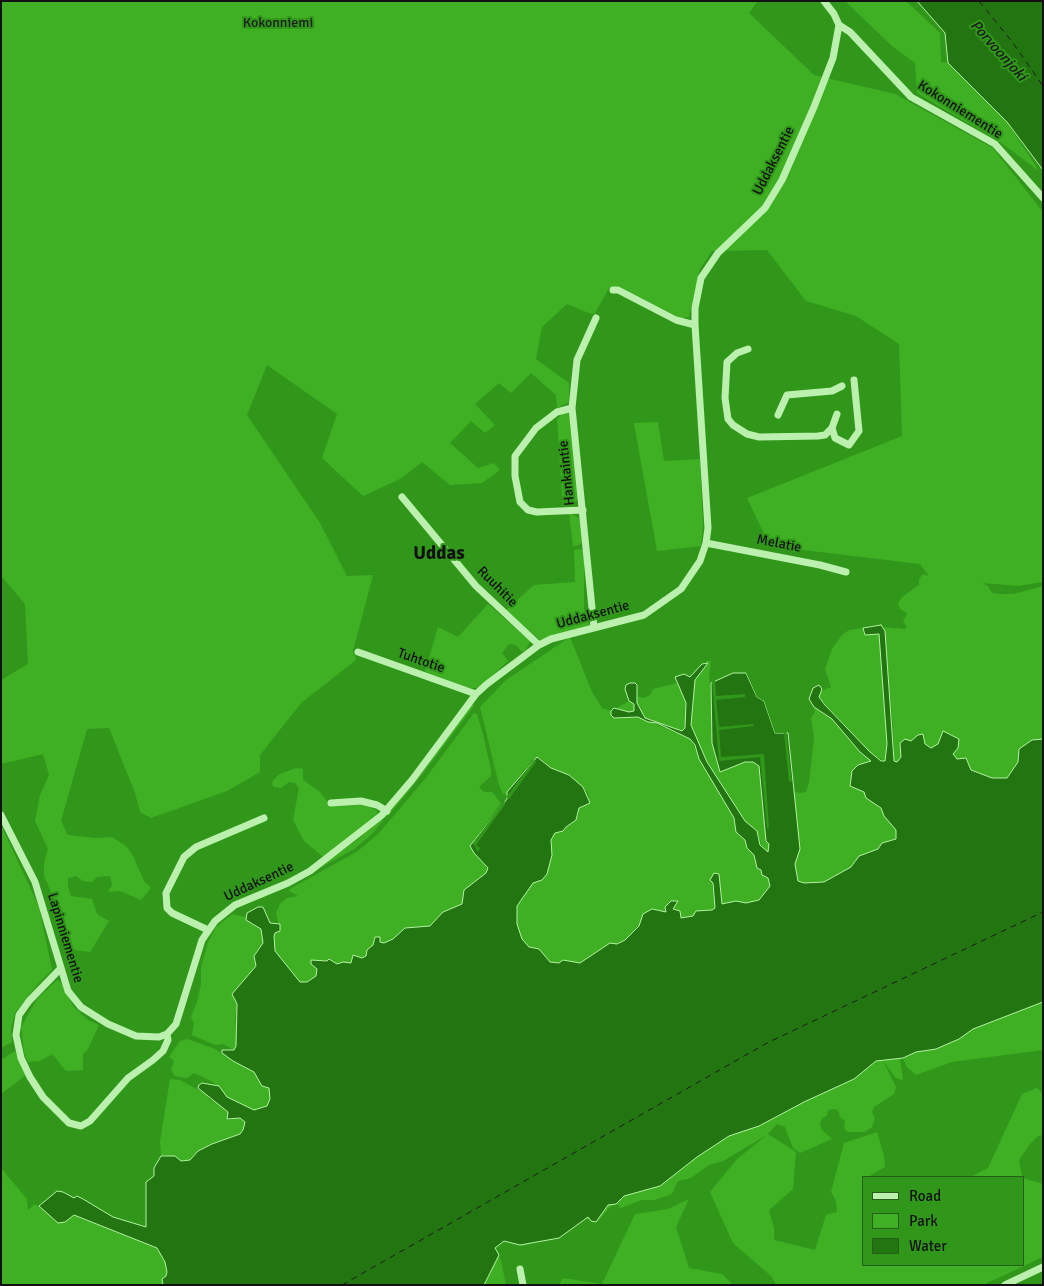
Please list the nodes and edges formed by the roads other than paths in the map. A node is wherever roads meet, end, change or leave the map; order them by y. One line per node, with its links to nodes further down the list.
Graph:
1 (824, 1): 2 (street, Kokonniementie)
2 (839, 25): 3 (street, Kokonniementie); 6 (street, Uddaksentie)
3 (1043, 198)
4 (613, 290): 6 (street)
5 (596, 318): 10 (street, Hankaintie)
6 (695, 325): 16 (street, Uddaksentie)
7 (748, 350): 13 (street)
8 (854, 380): 13 (street)
9 (842, 386): 12 (street)
10 (572, 408): 15 (street, Hankaintie); 15 (street)
11 (836, 414): 13 (street)
12 (778, 416)
13 (832, 428)
14 (402, 497): 19 (street, Ruuhitie)
15 (583, 510): 18 (street, Hankaintie)
16 (706, 543): 17 (street, Melatie); 18 (street, Uddaksentie)
17 (846, 572)
18 (594, 628): 19 (street, Uddaksentie)
19 (539, 645): 21 (street, Uddaksentie)
20 (358, 652): 21 (street, Tuhtotie)
21 (476, 694): 23 (street, Uddaksentie)
22 (331, 803): 23 (street)
23 (387, 811): 26 (street, Uddaksentie)
24 (1, 815): 27 (street, Lapinniementie)
25 (264, 818): 26 (street)
26 (208, 930): 28 (street, Uddaksentie)
27 (61, 968): 28 (street, Lapinniementie); 28 (street, Uddaksentie)
28 (167, 1034)
29 (1043, 1267): 32 (street)
30 (520, 1269): 31 (street)
31 (523, 1285)
32 (1005, 1285)

